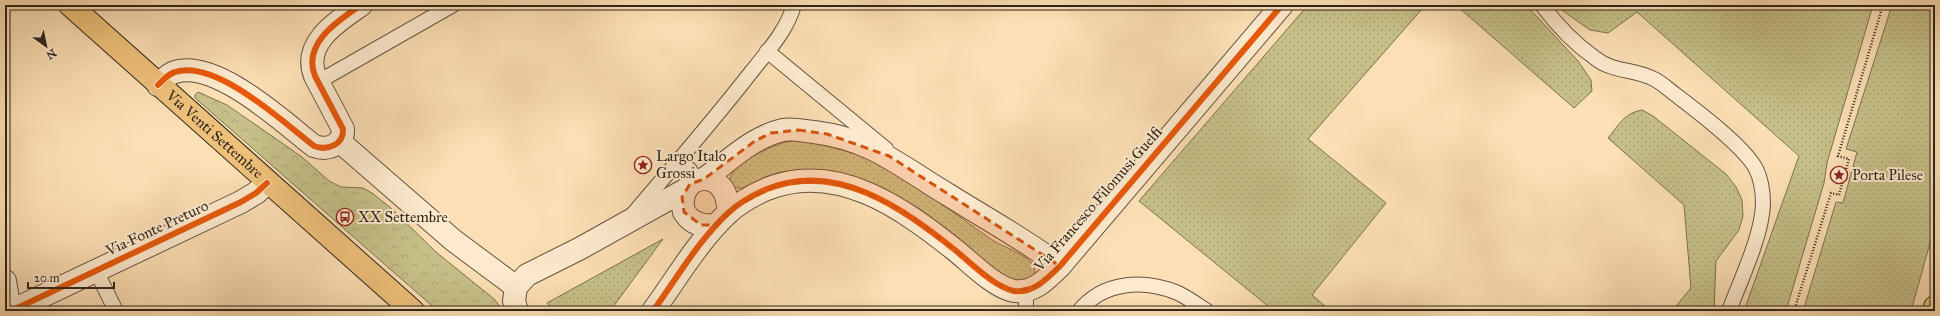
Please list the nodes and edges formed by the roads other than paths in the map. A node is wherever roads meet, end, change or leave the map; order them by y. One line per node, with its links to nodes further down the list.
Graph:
1 (70, 5): 9 (main road, Via Venti Settembre)
2 (361, 5): 8 (street)
3 (454, 5): 8 (lane)
4 (794, 5): 7 (lane)
5 (1282, 5): 17 (street, Via Francesco Filomusi Guelfi)
6 (1542, 5): 30 (lane)
7 (767, 51): 11 (lane); 12 (lane)
8 (318, 82): 10 (street)
9 (158, 85): 10 (street); 13 (main road, Via Venti Settembre)
10 (339, 141): 20 (street)
11 (679, 159): 14 (lane); 16 (lane)
12 (915, 172): 14 (street, Via Francesco Filomusi Guelfi); 17 (street, Via Francesco Filomusi Guelfi)
13 (267, 183): 18 (street, Via Fonte Preturo); 25 (main road, Via Venti Settembre)
14 (695, 183): 15 (street); 15 (street); 16 (street)
15 (722, 219): 21 (street, Via Francesco Filomusi Guelfi); 27 (street, Via Francesco Filomusi Guelfi)
16 (625, 223): 20 (street)
17 (1060, 266): 21 (street, Via Francesco Filomusi Guelfi)
18 (96, 271): 23 (street, Via Fonte Preturo); 24 (lane)
19 (5, 281): 23 (street)
20 (516, 287): 26 (street)
21 (1026, 300)
22 (1935, 307): 31 (main road)
23 (10, 311)
24 (116, 311)
25 (414, 311)
26 (517, 311)
27 (653, 311)
28 (1079, 311): 29 (lane)
29 (1207, 311)
30 (1729, 311)
31 (1934, 311)

